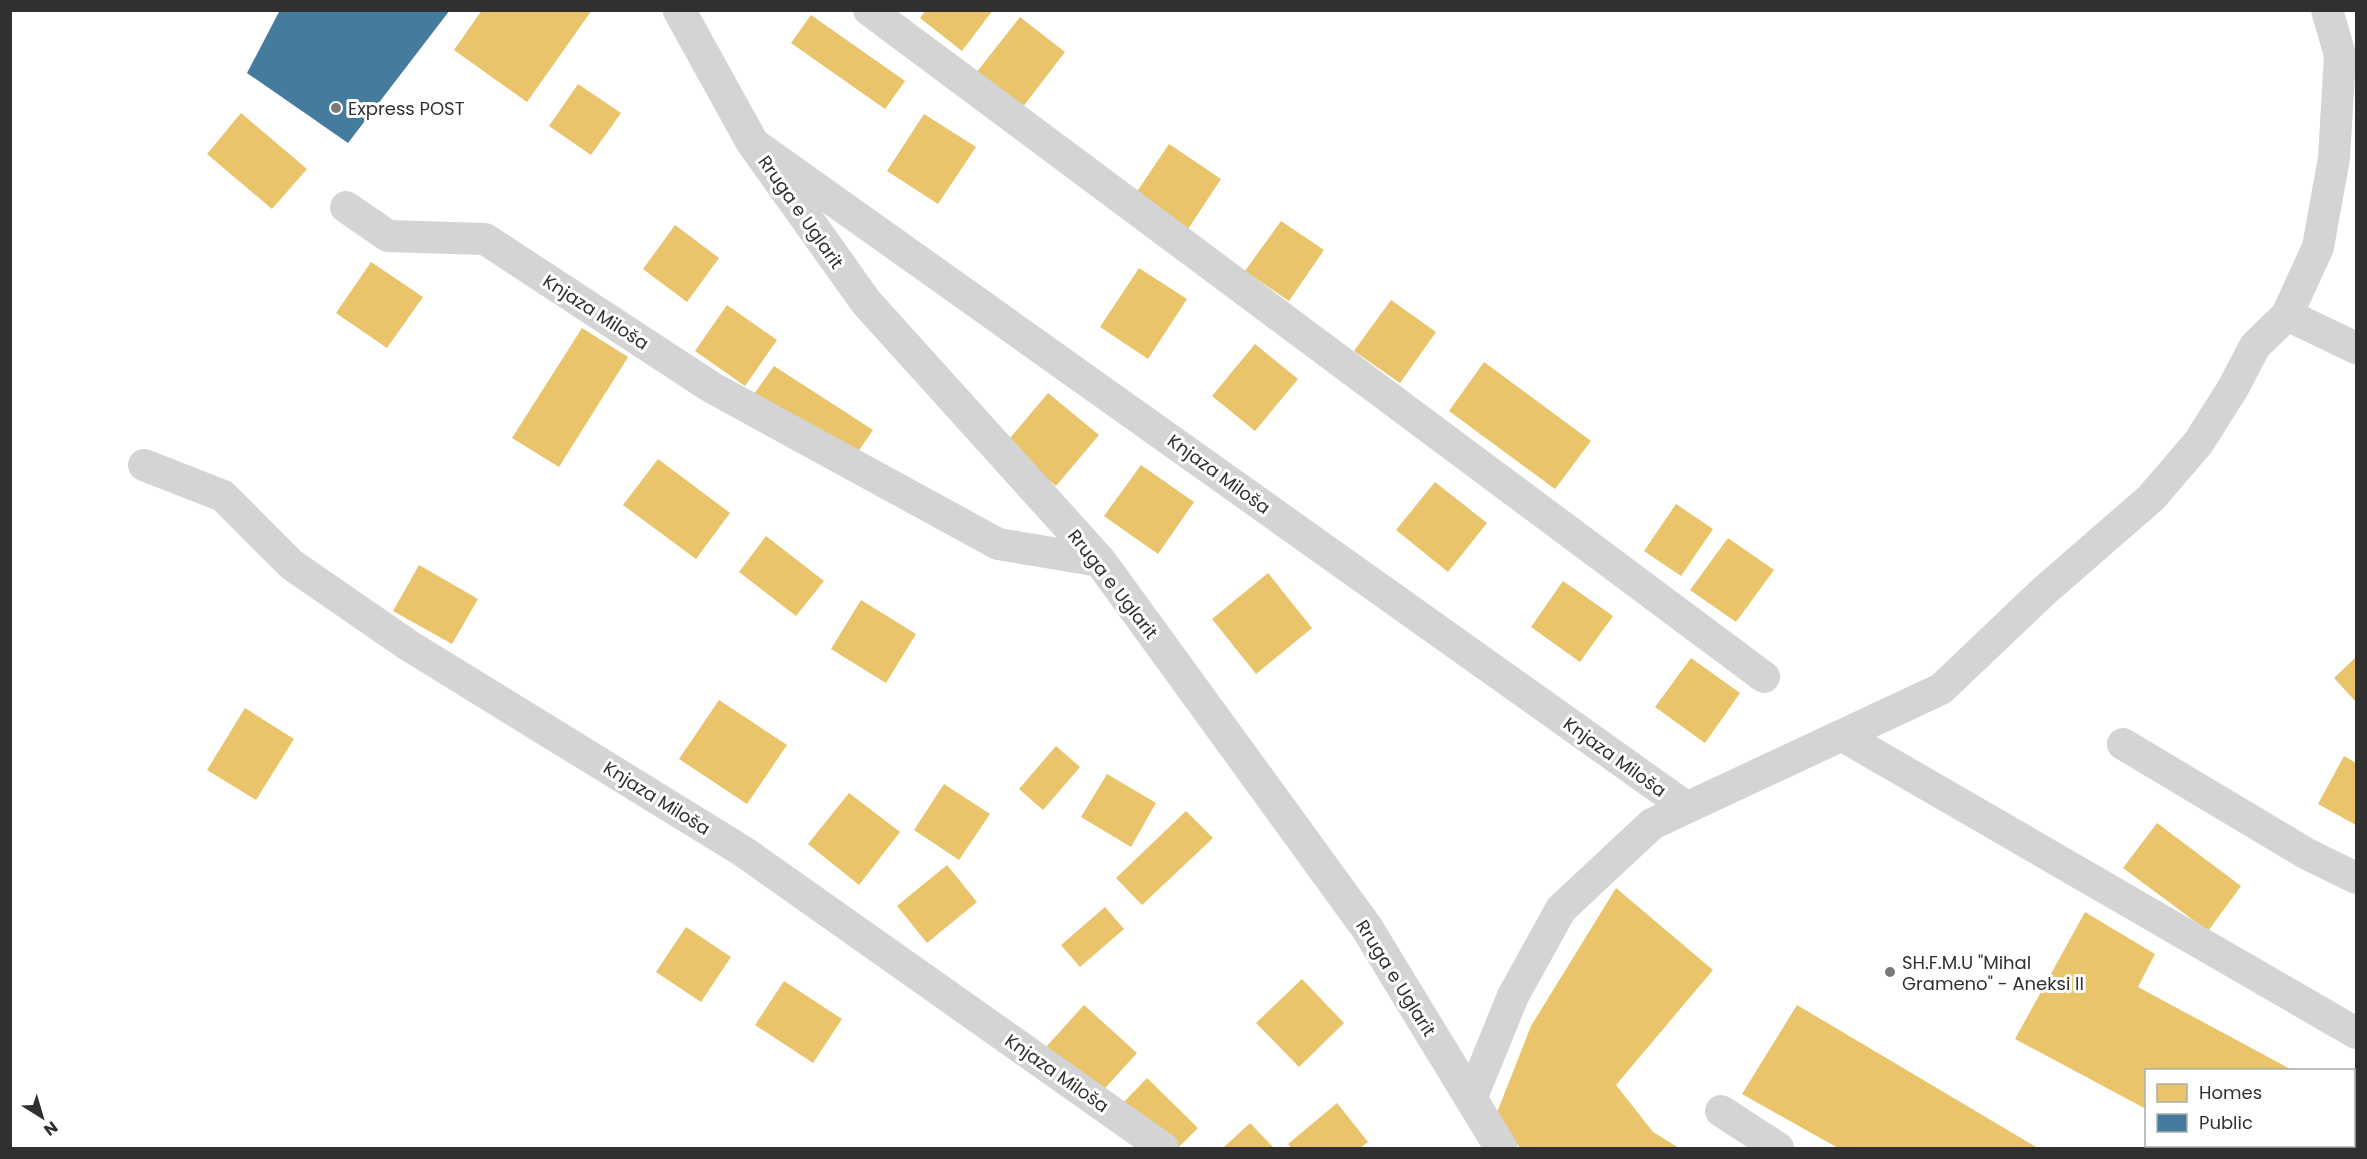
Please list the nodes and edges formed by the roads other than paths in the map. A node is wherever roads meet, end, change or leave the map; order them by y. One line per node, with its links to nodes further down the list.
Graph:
1 (679, 10): 4 (street, Rruga e Uglarit)
2 (869, 10): 10 (street)
3 (2327, 10): 6 (street)
4 (752, 142): 9 (street, Rruga e Uglarit); 13 (street, Knjaza Miloša)
5 (346, 207): 9 (street, Knjaza Miloša)
6 (2287, 315): 7 (street); 11 (street)
7 (2356, 348)
8 (144, 465): 18 (street, Knjaza Miloša)
9 (1100, 561): 16 (street, Rruga e Uglarit)
10 (1764, 676)
11 (1843, 736): 13 (street); 15 (street)
12 (2123, 744): 14 (street)
13 (1686, 807): 16 (street)
14 (2356, 878)
15 (2356, 1033)
16 (1471, 1099): 19 (street, Rruga e Uglarit)
17 (1721, 1111): 20 (street)
18 (1163, 1149)
19 (1501, 1149)
20 (1778, 1149)

